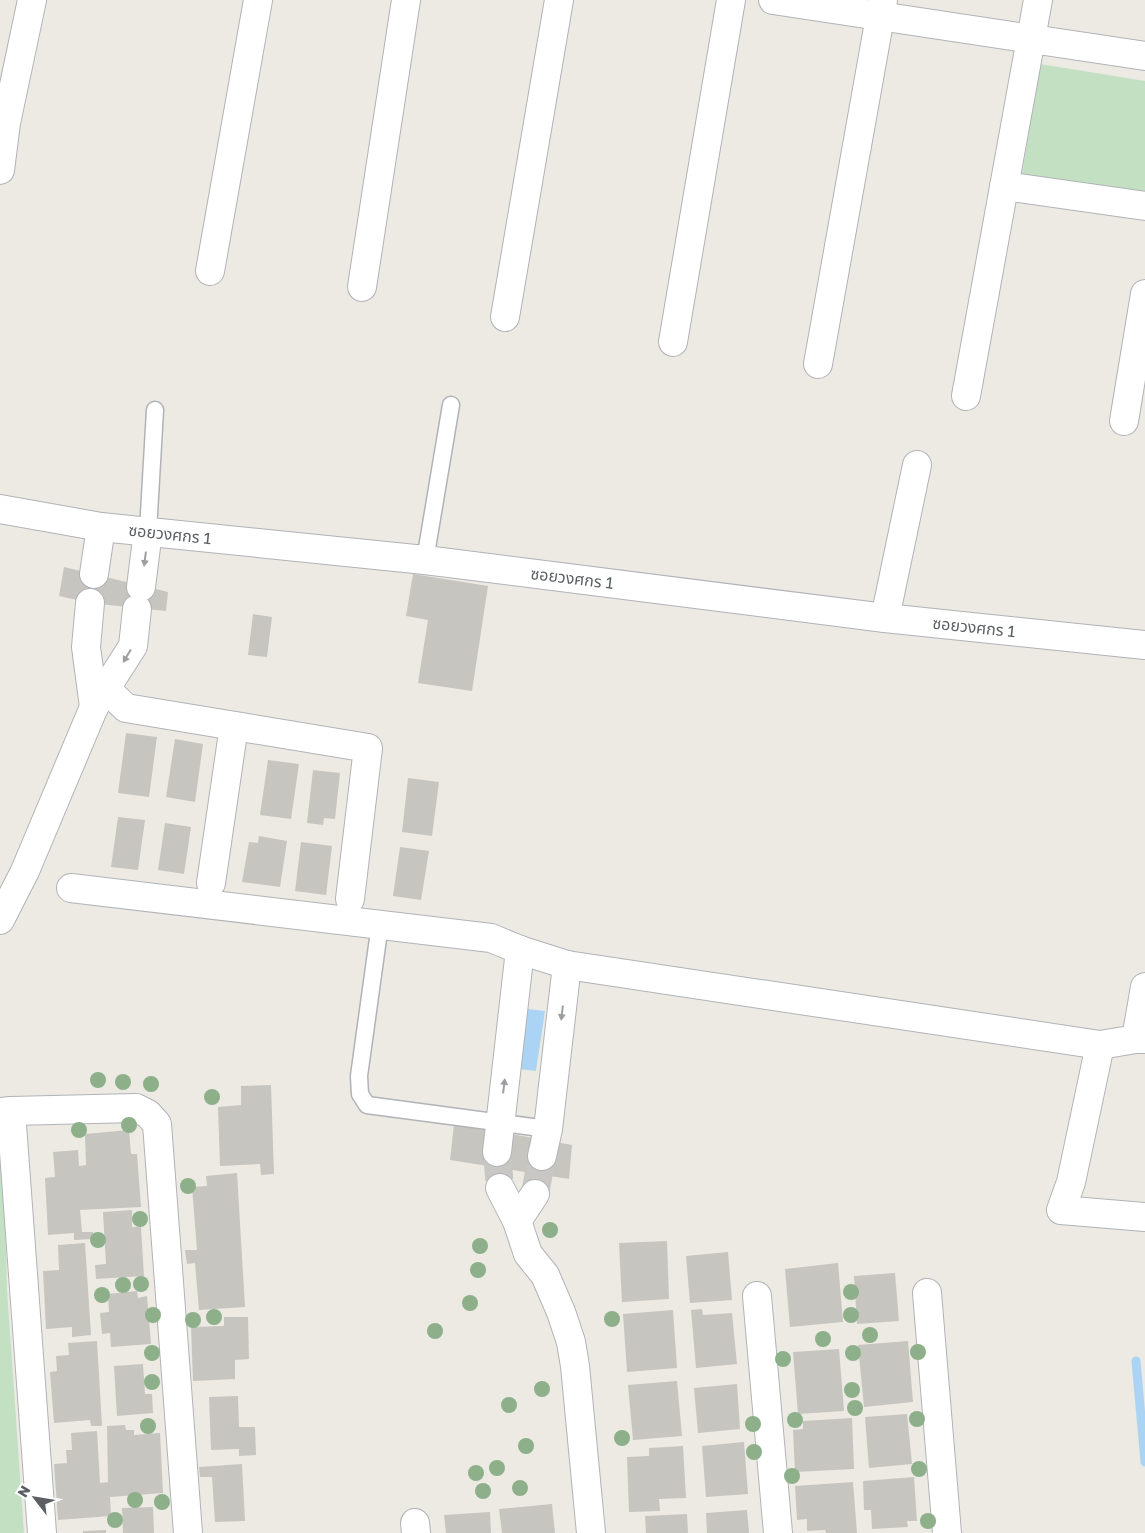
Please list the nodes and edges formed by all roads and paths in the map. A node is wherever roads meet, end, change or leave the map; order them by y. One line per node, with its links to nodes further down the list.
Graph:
1 (32, 0): 11 (street)
2 (258, 0): 15 (street)
3 (406, 0): 16 (street)
4 (559, 0): 18 (street)
5 (731, 0): 19 (street)
6 (773, 0): 8 (street)
7 (1038, 0): 9 (street)
8 (882, 8): 9 (street); 20 (street)
9 (1031, 40): 10 (street); 13 (street)
10 (1145, 56)
11 (3, 122): 12 (street)
12 (0, 170)
13 (1004, 186): 14 (street); 21 (street)
14 (1145, 206)
15 (210, 271)
16 (362, 287)
17 (1145, 294): 24 (street)
18 (505, 317)
19 (673, 342)
20 (818, 364)
21 (966, 396)
22 (451, 405): 29 (lane)
23 (156, 410): 28 (lane)
24 (1124, 421)
25 (917, 465): 32 (street)
26 (0, 509): 27 (street, ซอยวงศกร 1)
27 (102, 527): 28 (street, ซอยวงศกร 1); 30 (street)
28 (148, 531): 29 (street, ซอยวงศกร 1); 34 (street, one-way to 34)
29 (425, 560): 32 (street, ซอยวงศกร 1)
30 (94, 574)
31 (90, 603): 34 (street)
32 (885, 618): 33 (street, ซอยวงศกร 1)
33 (1145, 645)
34 (100, 698): 35 (street); 39 (street)
35 (234, 726): 36 (street); 38 (street)
36 (211, 883)
37 (71, 888): 40 (street)
38 (350, 899)
39 (0, 920)
40 (380, 924): 41 (street); 47 (lane)
41 (520, 950): 42 (street); 47 (street, one-way to 41)
42 (567, 965): 45 (street); 48 (street, one-way to 48)
43 (1145, 987): 44 (street)
44 (1141, 1039): 45 (street)
45 (1100, 1046): 53 (street)
46 (5, 1111): 57 (street); 58 (street)
47 (499, 1123): 48 (lane); 49 (street)
48 (548, 1129): 50 (street)
49 (497, 1152)
50 (542, 1156)
51 (500, 1188): 54 (street)
52 (535, 1194): 54 (street)
53 (1145, 1217)
54 (517, 1221): 59 (street)
55 (927, 1293): 61 (street)
56 (758, 1296): 60 (street)
57 (42, 1533)
58 (188, 1533)
59 (591, 1533)
60 (778, 1533)
61 (946, 1533)

